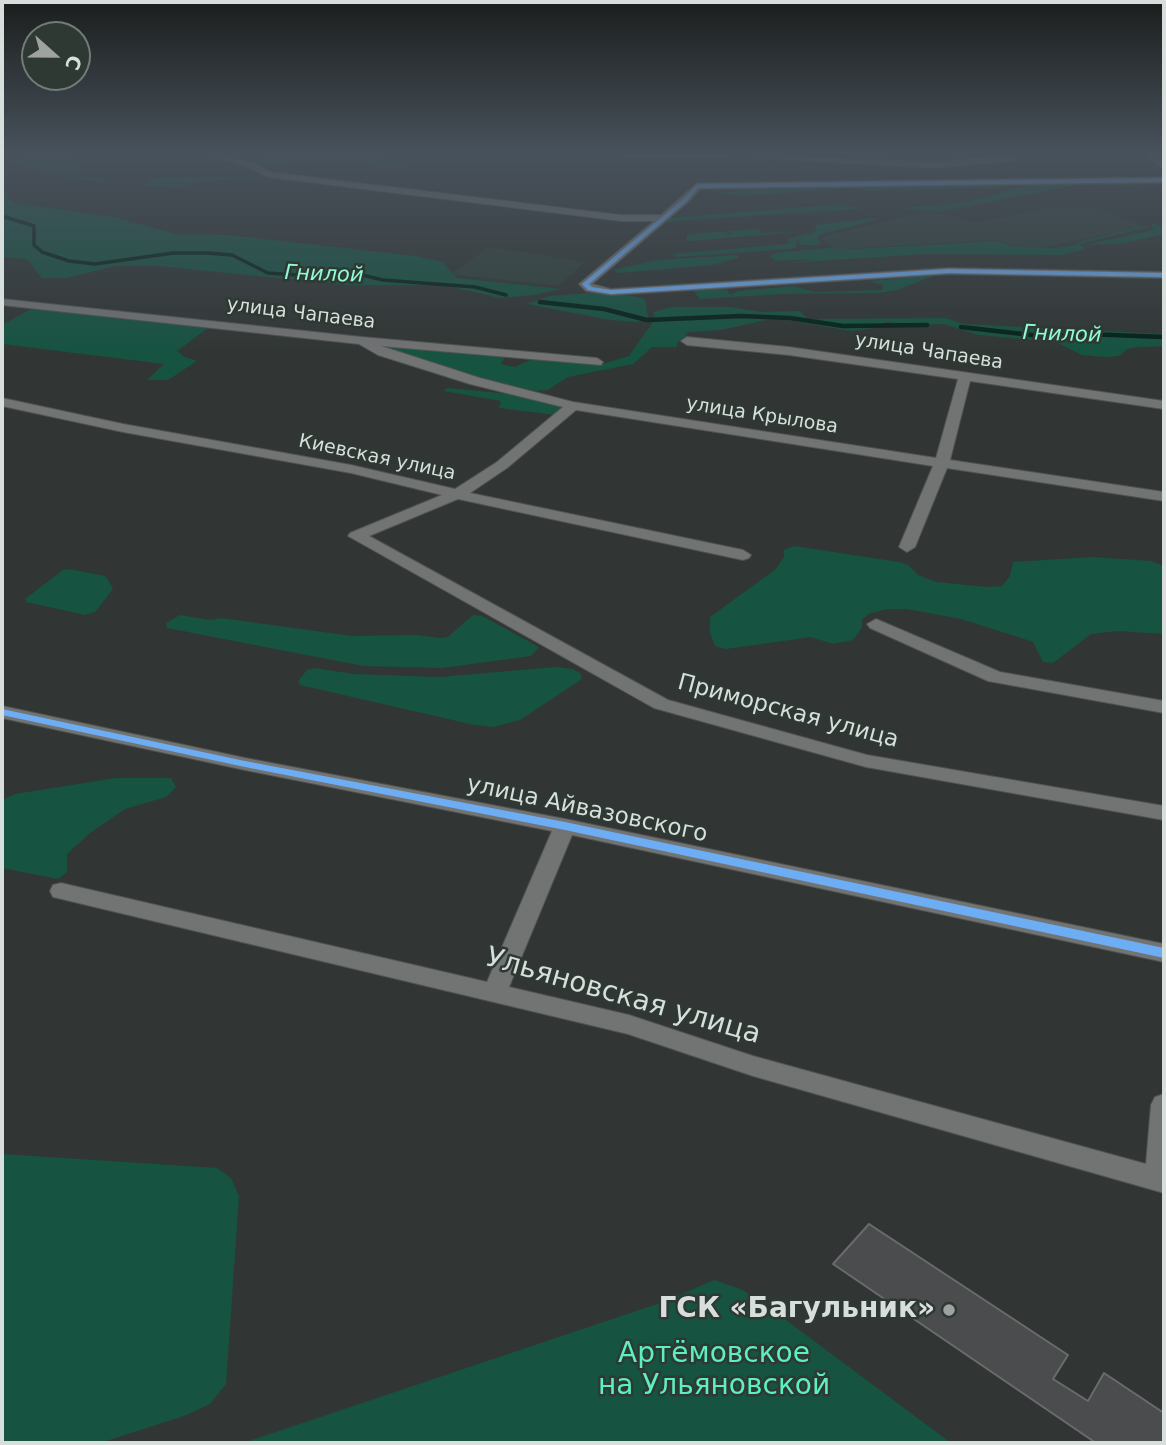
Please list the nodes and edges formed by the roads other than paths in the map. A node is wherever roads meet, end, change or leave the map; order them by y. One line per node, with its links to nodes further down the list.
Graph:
1 (658, 222): 2 (street)
2 (1164, 275)
3 (2, 302): 4 (street, улица Чапаева)
4 (362, 341): 6 (street, улица Чапаева); 10 (street, улица Крылова)
5 (687, 341): 7 (street, улица Чапаева)
6 (597, 362)
7 (965, 377): 9 (street, улица Чапаева); 11 (street)
8 (2, 402): 12 (street, Киевская улица)
9 (1164, 405)
10 (573, 406): 11 (street, улица Крылова); 12 (street)
11 (942, 462): 13 (street, улица Крылова); 14 (street)
12 (458, 494): 15 (street, Киевская улица); 19 (street, Приморская улица)
13 (1164, 497)
14 (907, 547)
15 (743, 555)
16 (876, 624): 17 (street)
17 (1164, 706)
18 (2, 712): 20 (street, улица Айвазовского)
19 (1164, 813)
20 (565, 826): 22 (street, улица Айвазовского); 23 (street)
21 (61, 891): 23 (street, Ульяновская улица)
22 (1164, 953)
23 (495, 992): 25 (street, Ульяновская улица)
24 (1164, 1105): 25 (street)
25 (1162, 1180)

